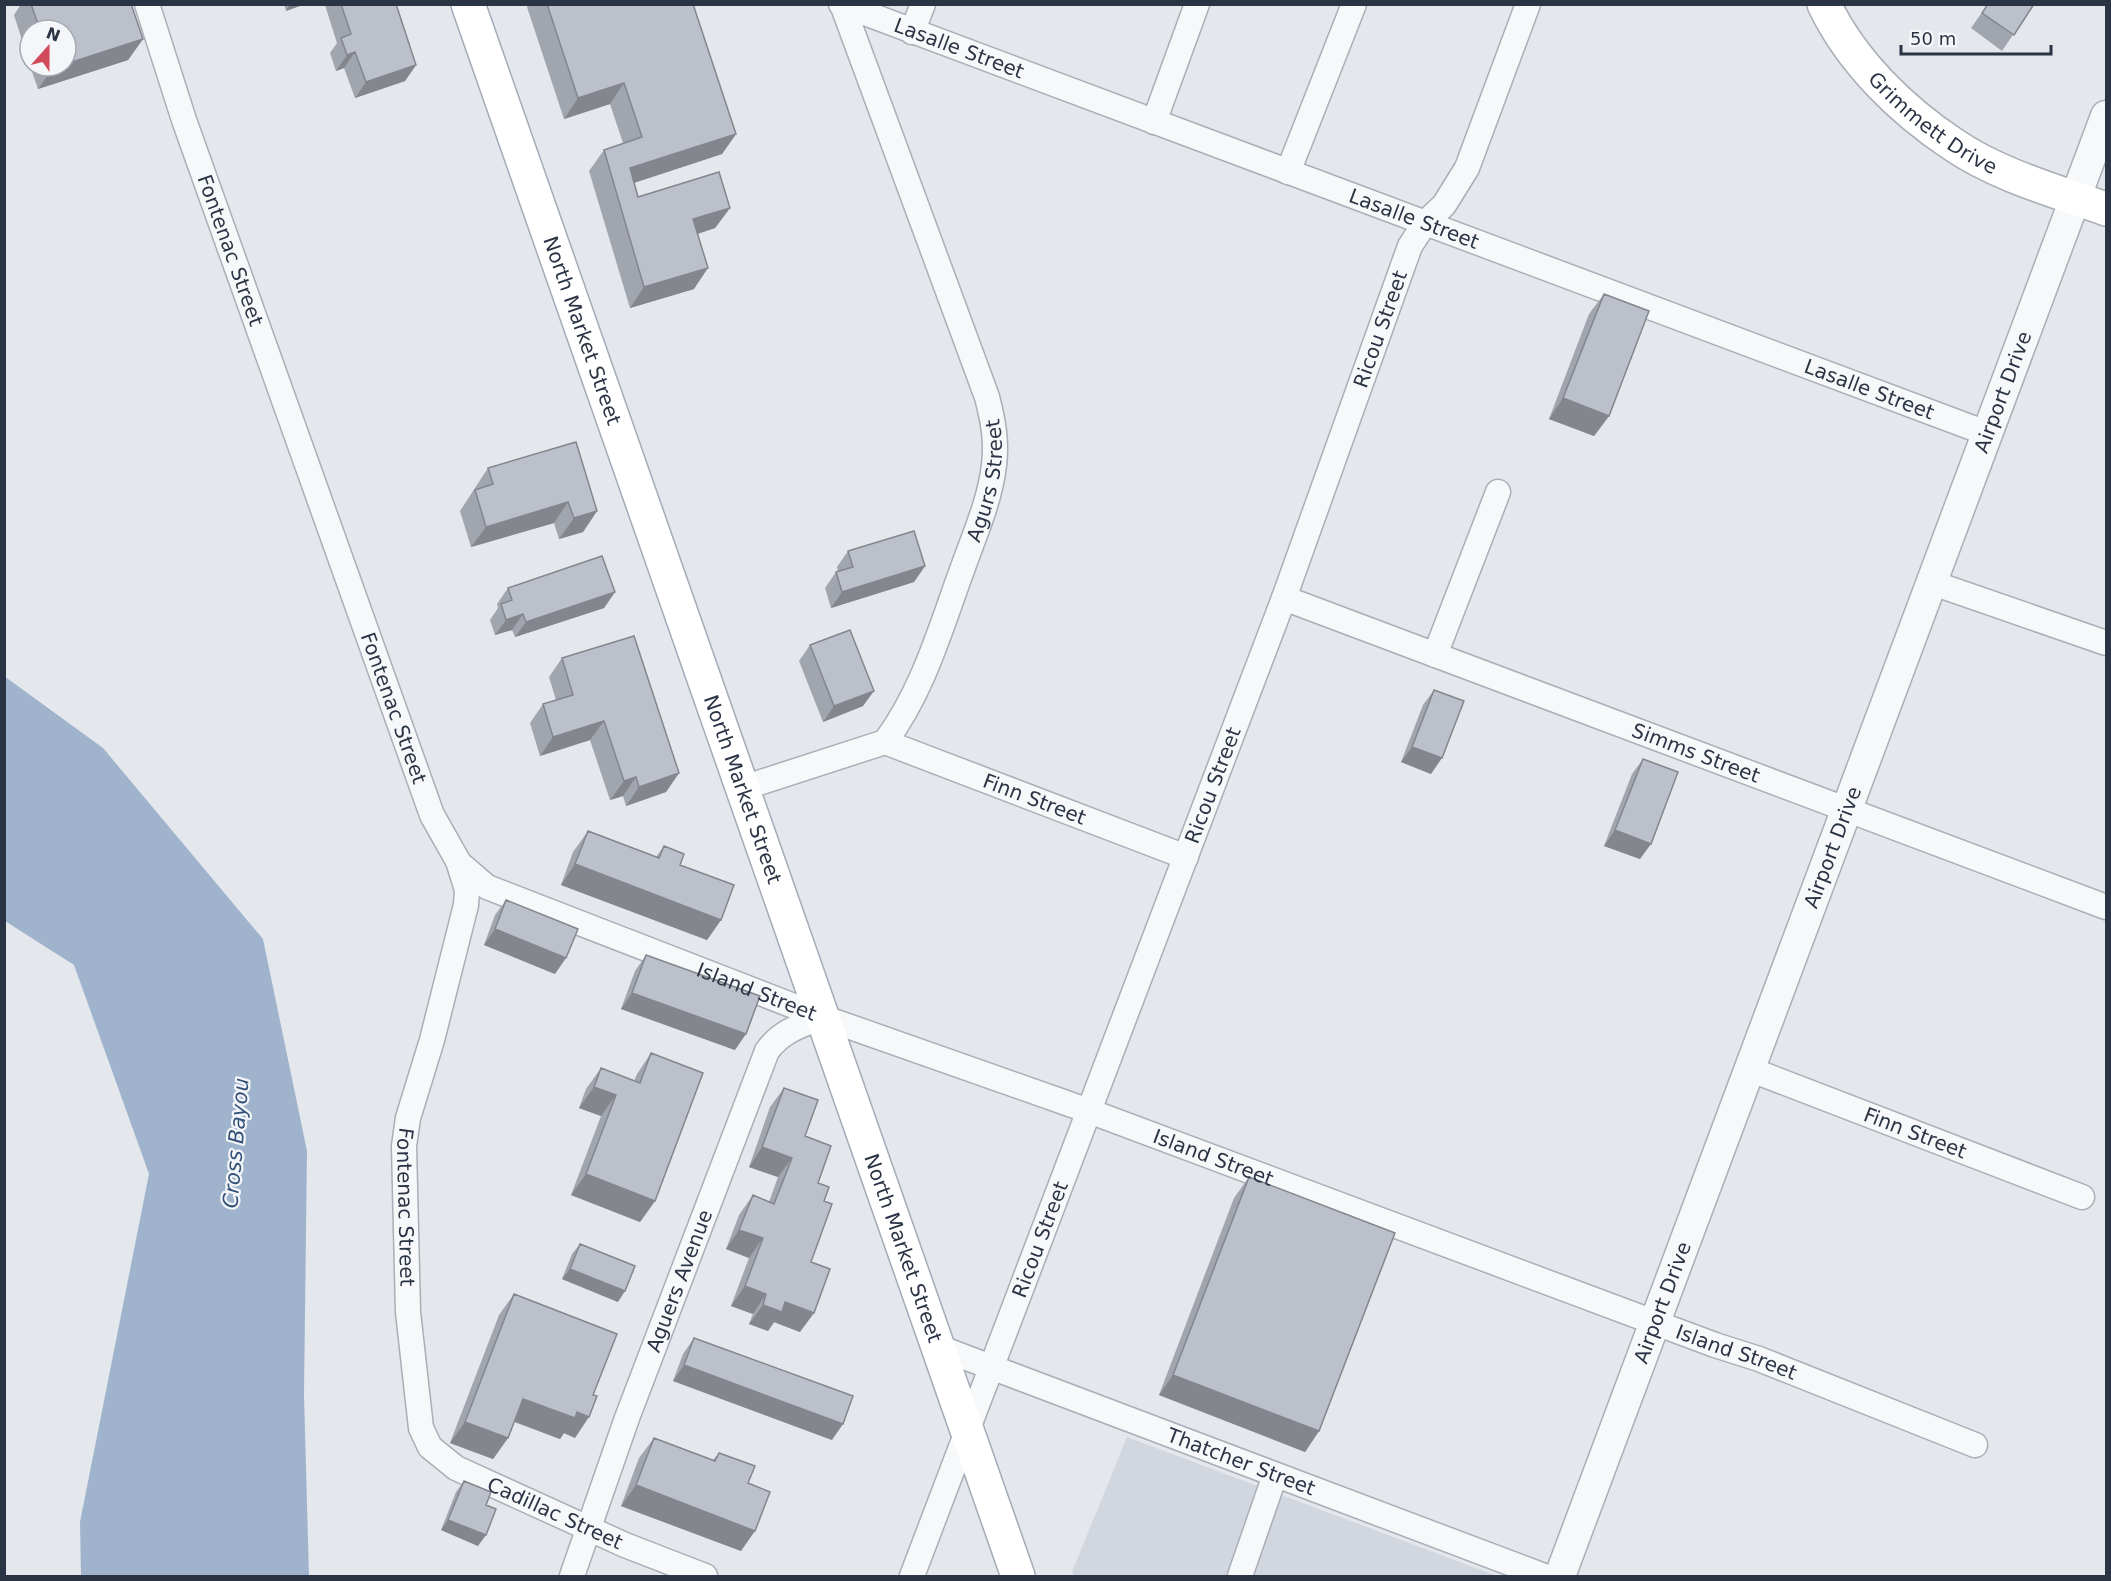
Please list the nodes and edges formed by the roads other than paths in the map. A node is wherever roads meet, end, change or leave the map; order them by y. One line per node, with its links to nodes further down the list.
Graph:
1 (147, 4): 26 (street, Fontenac Street)
2 (468, 4): 23 (main road, North Market Street)
3 (923, 4): 9 (street)
4 (1197, 4): 11 (street)
5 (1354, 4): 12 (street)
6 (1528, 4): 15 (street, Ricou Street)
7 (1824, 4): 13 (main road, Grimmett Drive)
8 (841, 5): 9 (street, Lasalle Street); 22 (street, Agurs Street)
9 (912, 32): 11 (street, Lasalle Street)
10 (2106, 116): 13 (street, Airport Drive)
11 (1154, 122): 12 (street, Lasalle Street)
12 (1288, 172): 15 (street, Lasalle Street)
13 (2076, 198): 14 (main road, Grimmett Drive); 16 (street, Airport Drive)
14 (2106, 209)
15 (1425, 223): 16 (street, Lasalle Street); 19 (street, Ricou Street)
16 (1986, 433): 18 (street, Airport Drive)
17 (1498, 492): 21 (street)
18 (1930, 582): 20 (street); 24 (street, Airport Drive)
19 (1284, 598): 21 (street, Simms Street); 25 (street, Ricou Street)
20 (2106, 643)
21 (1435, 655): 24 (street, Simms Street)
22 (885, 742): 23 (street); 25 (street, Finn Street)
23 (743, 788): 28 (main road, North Market Street)
24 (1846, 810): 27 (street, Simms Street); 29 (street, Airport Drive)
25 (1186, 857): 30 (street, Ricou Street)
26 (458, 861): 28 (street, Island Street); 35 (street, Fontenac Street)
27 (2106, 907)
28 (822, 1017): 30 (street, Island Street); 33 (main road, North Market Street); 39 (street, Aguers Avenue)
29 (1749, 1069): 31 (street, Finn Street); 32 (street, Airport Drive)
30 (1089, 1111): 32 (street, Island Street); 34 (street, Ricou Street)
31 (2082, 1197)
32 (1655, 1322): 37 (street, Island Street); 46 (street, Airport Drive)
33 (938, 1347): 34 (street, Thatcher Street); 36 (main road, North Market Street)
34 (991, 1367): 36 (street, Ricou Street); 38 (street, Thatcher Street)
35 (422, 1428): 39 (street, Cadillac Street)
36 (967, 1431): 42 (street, Ricou Street); 43 (main road, North Market Street)
37 (1975, 1445)
38 (1275, 1475): 44 (street); 45 (street, Thatcher Street)
39 (589, 1528): 40 (street, Aguers Avenue); 41 (street, Cadillac Street)
40 (572, 1576)
41 (705, 1576)
42 (912, 1576)
43 (1018, 1576)
44 (1240, 1576)
45 (1545, 1576)
46 (1560, 1576)

